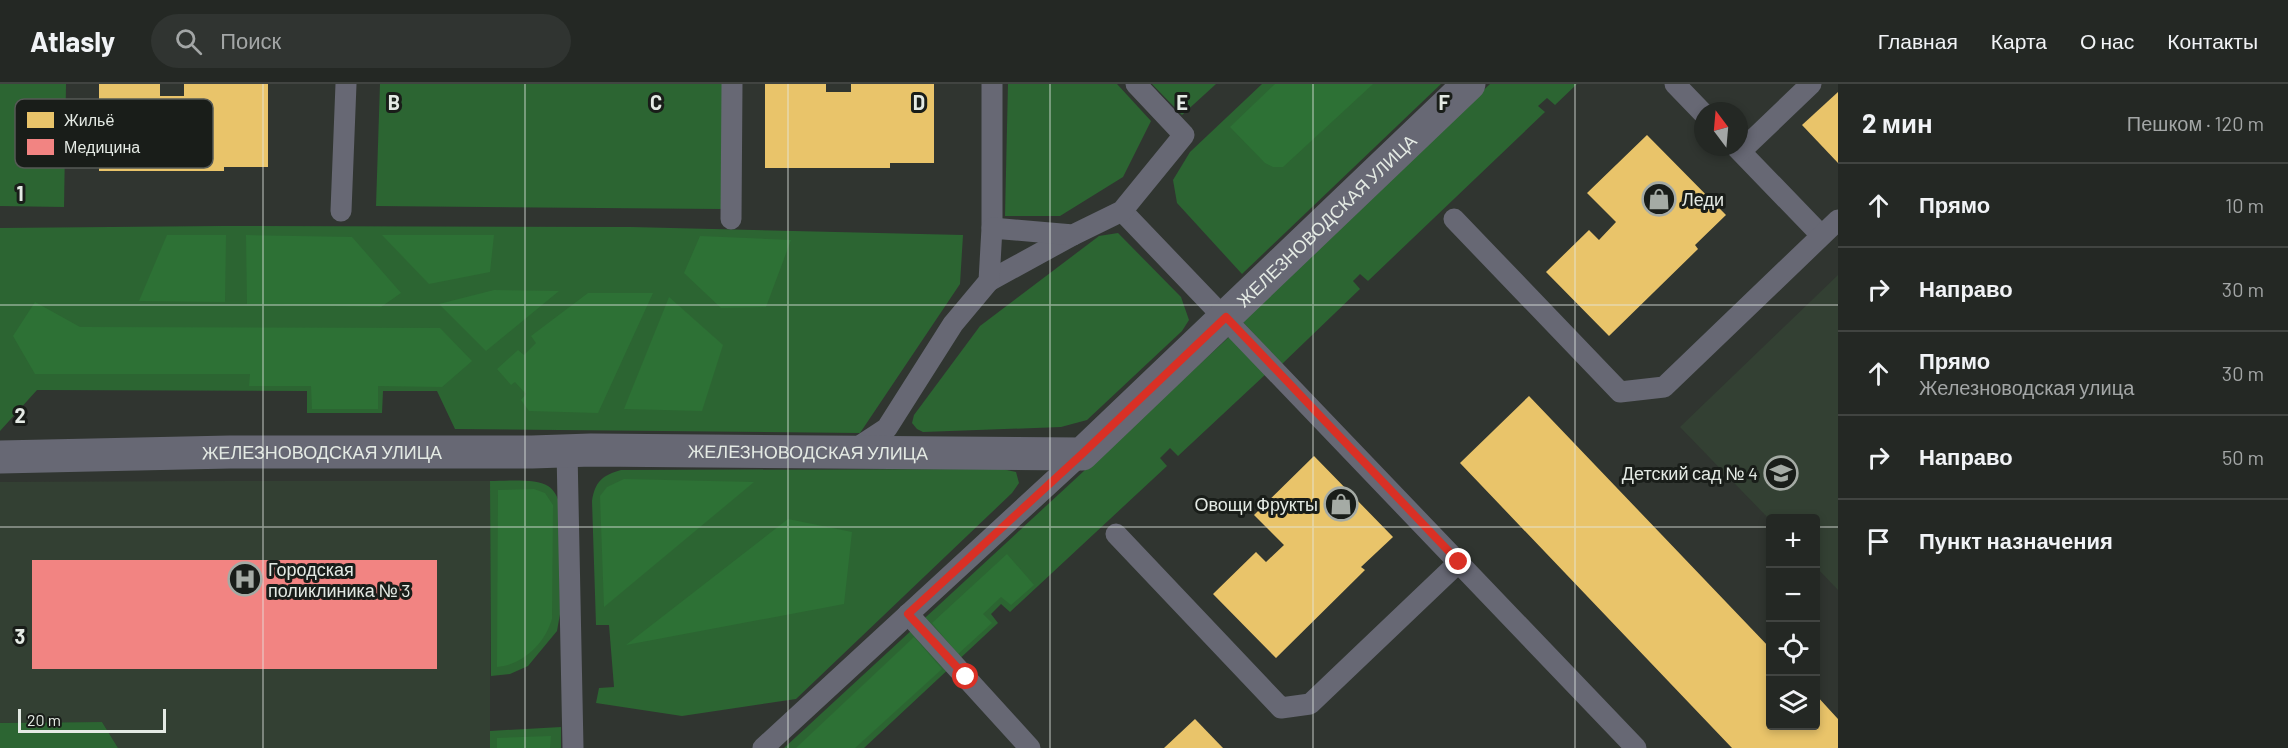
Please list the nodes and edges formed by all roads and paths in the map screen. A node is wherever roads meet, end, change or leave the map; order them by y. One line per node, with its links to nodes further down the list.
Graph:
1 (346, 84): 12 (lane)
2 (732, 84): 13 (lane)
3 (992, 84): 16 (lane)
4 (1136, 84): 11 (lane)
5 (1468, 84): 20 (street, ЖЕЛЕЗНОВОДСКАЯ УЛИЦА)
6 (1675, 84): 8 (lane)
7 (1811, 84): 9 (lane)
8 (1694, 104)
9 (1748, 140)
10 (1745, 156): 18 (lane)
11 (1122, 211): 17 (lane); 20 (lane)
12 (341, 212)
13 (731, 219)
14 (1454, 219): 18 (lane)
15 (1838, 220): 18 (lane)
16 (992, 228): 17 (lane); 19 (lane)
17 (1073, 235): 19 (lane)
18 (1821, 236)
19 (990, 281): 22 (lane)
20 (1226, 317): 23 (street, ЖЕЛЕЗНОВОДСКАЯ УЛИЦА); 26 (lane)
21 (567, 451): 22 (street, ЖЕЛЕЗНОВОДСКАЯ УЛИЦА); 24 (street, ЖЕЛЕЗНОВОДСКАЯ УЛИЦА); 28 (lane)
22 (849, 453): 23 (street, ЖЕЛЕЗНОВОДСКАЯ УЛИЦА)
23 (1082, 454): 27 (lane)
24 (0, 457)
25 (1116, 534): 26 (lane)
26 (1459, 562): 31 (lane)
27 (908, 614): 29 (lane); 30 (lane)
28 (573, 748)
29 (763, 748)
30 (1030, 748)
31 (1636, 748)

